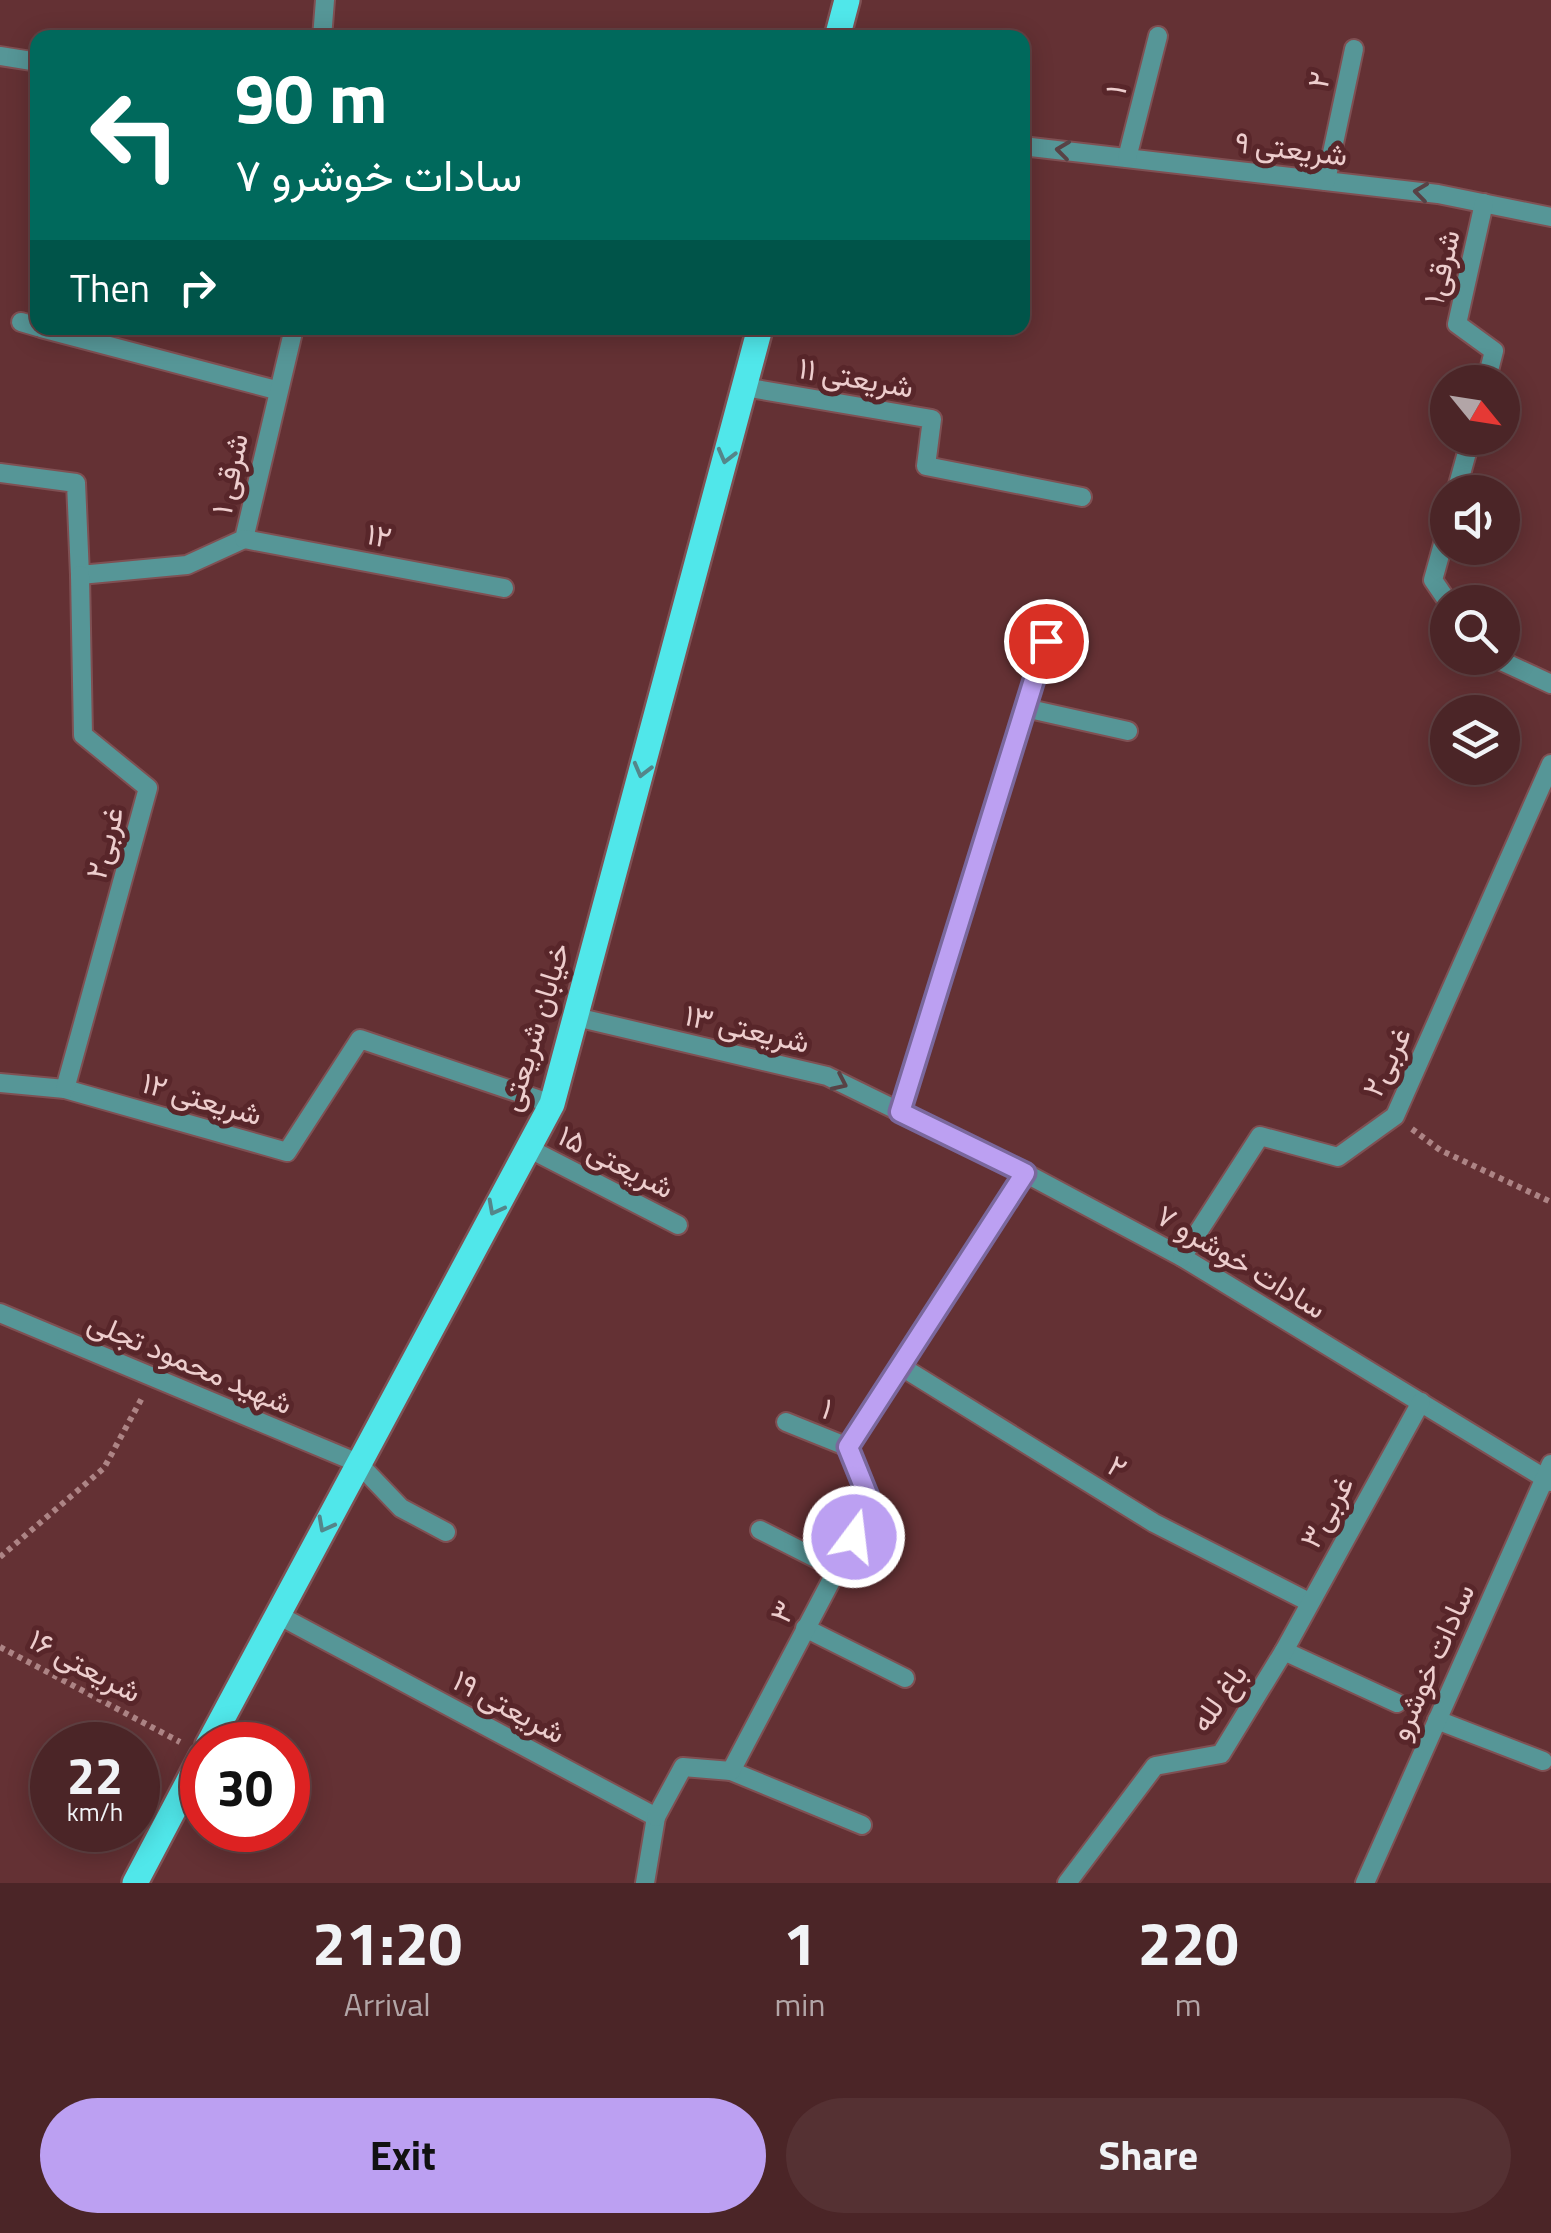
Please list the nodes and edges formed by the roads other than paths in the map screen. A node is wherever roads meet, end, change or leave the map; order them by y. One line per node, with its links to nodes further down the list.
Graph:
1 (325, 0): 3 (street)
2 (848, 0): 4 (main road)
3 (323, 30)
4 (840, 30)
5 (1158, 36): 10 (street, ۱)
6 (1354, 48): 11 (street, ۲)
7 (0, 56): 8 (street)
8 (30, 61)
9 (1030, 147): 10 (street, شریعتی ۹, one-way to 9)
10 (1128, 158): 11 (street, شریعتی ۹)
11 (1326, 181): 12 (street, شریعتی ۹, one-way to 11)
12 (1484, 203): 13 (street, شریعتی ۹); 17 (street, شرقی۱)
13 (1551, 216)
14 (67, 335): 19 (street)
15 (292, 335): 19 (street, ۱ شرقی)
16 (758, 335): 18 (main road, خیابان شریعتی)
17 (1490, 365)
18 (744, 387): 21 (street, شریعتی ۱۱); 31 (main road, خیابان شریعتی, one-way to 31)
19 (276, 390): 22 (street, ۱ شرقی)
20 (0, 473): 23 (street)
21 (1082, 497)
22 (244, 539): 23 (street, ۱ شرقی); 24 (street, ۱۲)
23 (80, 575): 33 (street, غربی۲)
24 (504, 588)
25 (1046, 641): 28 (street)
26 (1520, 670): 27 (street)
27 (1551, 684)
28 (1025, 708): 29 (street); 35 (street)
29 (1128, 731)
30 (1551, 764): 39 (street, غربی۲)
31 (576, 1017): 34 (main road, خیابان شریعتی); 35 (street, شریعتی ۱۳, one-way to 35)
32 (0, 1083): 33 (street)
33 (66, 1089): 34 (street, شریعتی ۱۲)
34 (552, 1104): 36 (main road, خیابان شریعتی)
35 (900, 1112): 37 (street, سادات خوشرو ۷)
36 (528, 1148): 38 (street, شریعتی ۱۵); 45 (main road, خیابان شریعتی, one-way to 45)
37 (1025, 1173): 39 (street, سادات خوشرو ۷); 41 (street)
38 (678, 1225)
39 (1182, 1257): 42 (street, سادات خوشرو ۷)
40 (0, 1314): 45 (street, شهید محمود تجلی)
41 (902, 1367): 44 (street); 50 (street, ۲)
42 (1421, 1402): 46 (street, سادات خوشرو ۷); 50 (street, غربی۳)
43 (786, 1422): 44 (street, ۱)
44 (848, 1447): 49 (street, ۳)
45 (358, 1463): 48 (street); 51 (main road, خیابان شریعتی, one-way to 51)
46 (1548, 1475): 56 (street, سادات خوشرو)
47 (760, 1530): 49 (street)
48 (446, 1532)
49 (837, 1569): 52 (street, ۳)
50 (1309, 1602): 53 (street, غربی۳)
51 (278, 1614): 57 (main road, خیابان شریعتی); 61 (street, شریعتی ۱۹)
52 (805, 1628): 54 (street); 59 (street, ۳)
53 (1284, 1651): 55 (street); 65 (street, باغ لله)
54 (905, 1678)
55 (1397, 1703)
56 (1437, 1720): 58 (street); 66 (street, سادات خوشرو)
57 (215, 1722)
58 (1543, 1761)
59 (731, 1771): 61 (street); 62 (street)
60 (180, 1789): 63 (main road, خیابان شریعتی)
61 (656, 1817): 64 (street)
62 (862, 1824)
63 (135, 1883)
64 (645, 1883)
65 (1067, 1883)
66 (1365, 1883)

